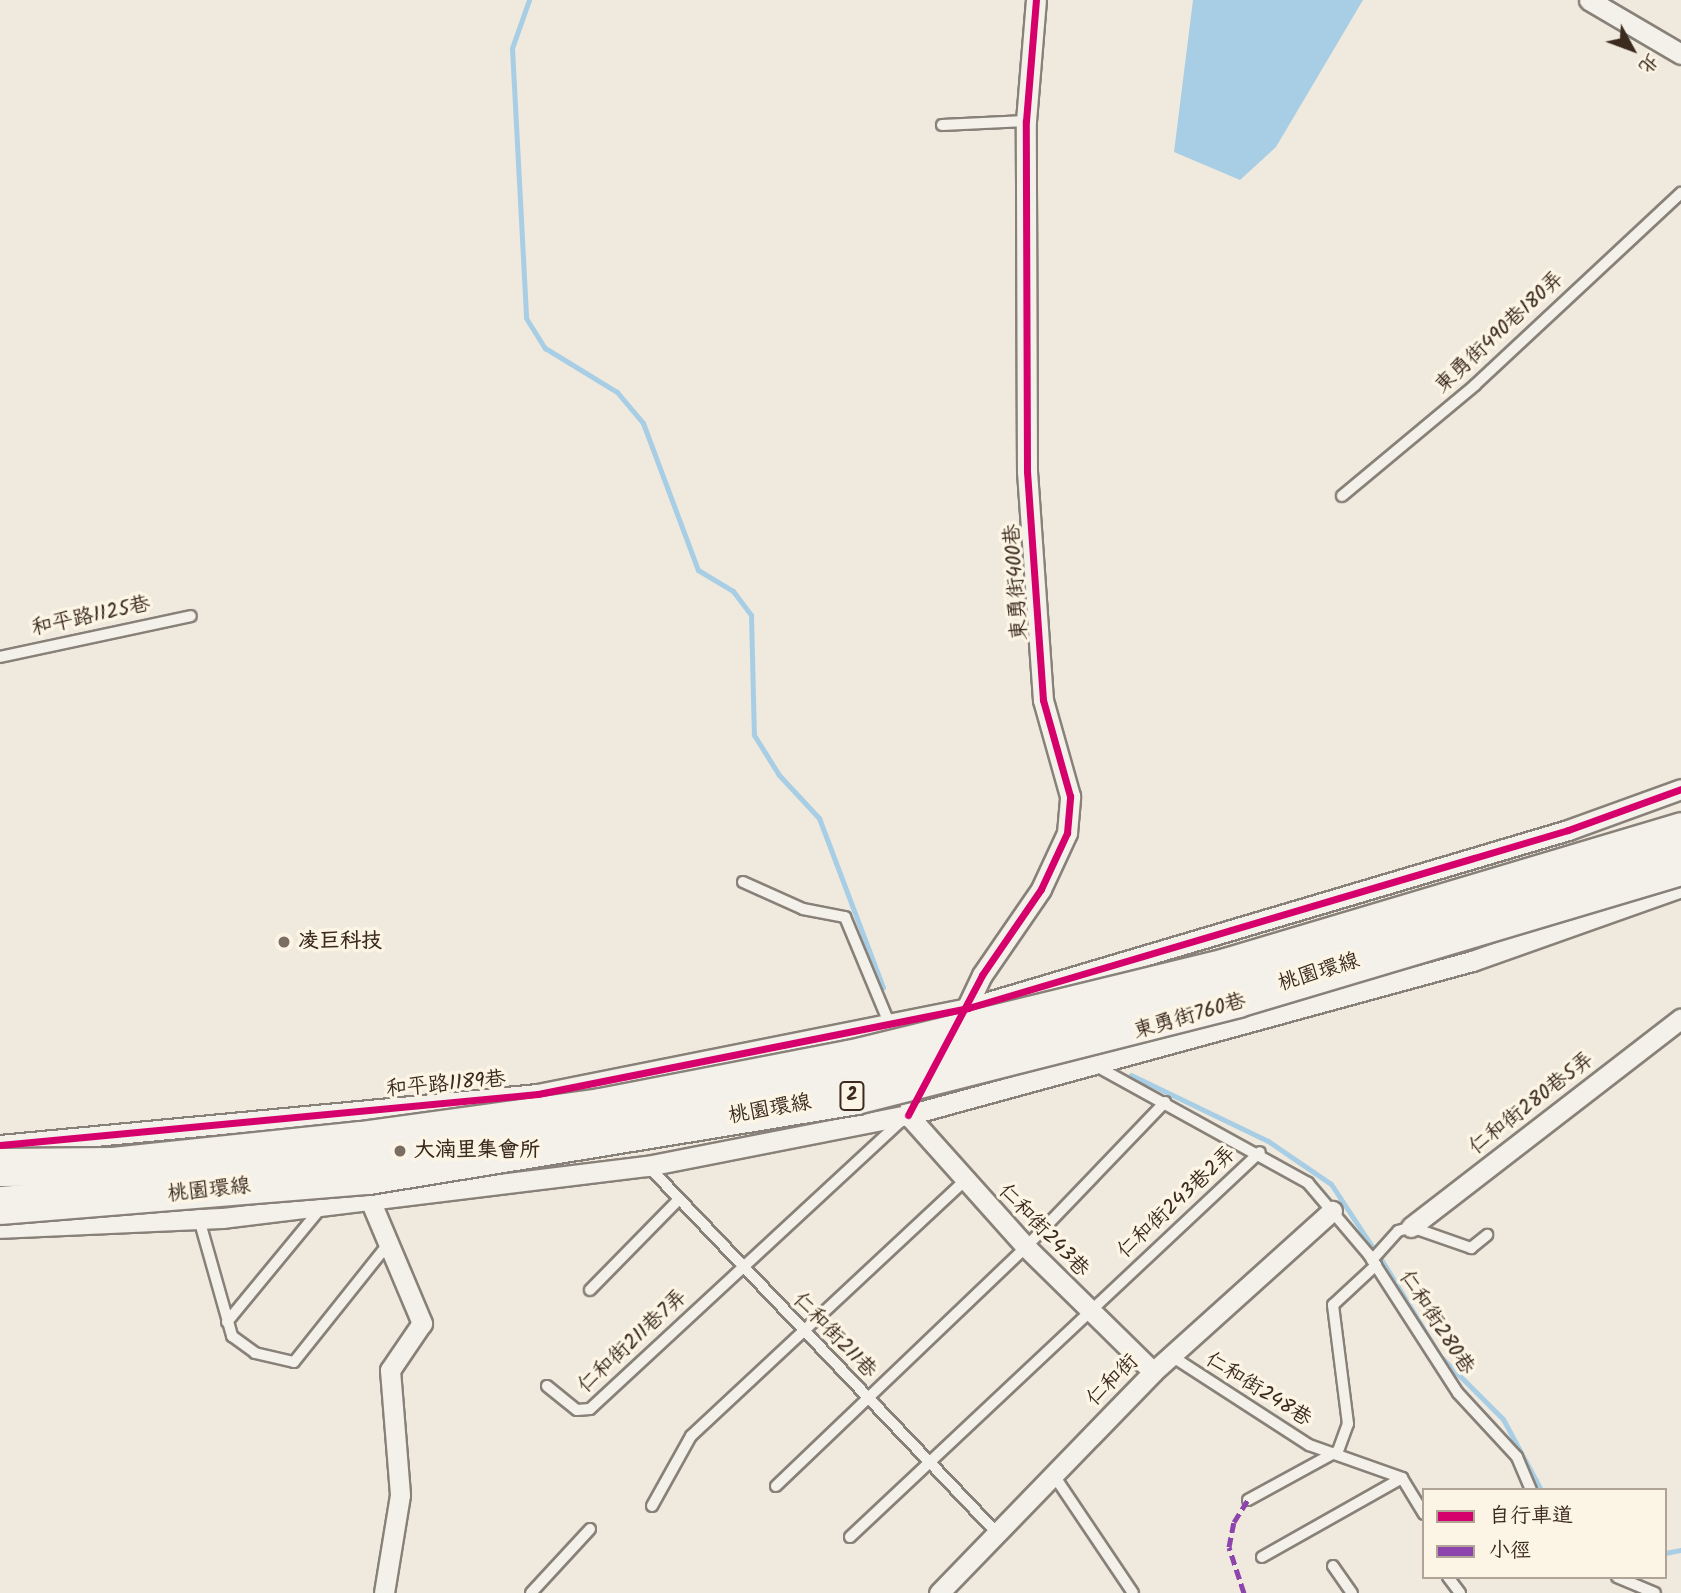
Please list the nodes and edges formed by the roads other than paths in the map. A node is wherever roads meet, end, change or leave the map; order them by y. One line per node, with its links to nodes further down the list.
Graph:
1 (1036, 0): 4 (street, 東勇街400巷)
2 (1589, 0): 3 (street)
3 (1679, 49)
4 (1026, 121): 5 (lane); 17 (street, 東勇街400巷)
5 (942, 125)
6 (1681, 193): 7 (lane, 東勇街490巷180弄)
7 (1342, 496)
8 (191, 616): 9 (lane, 和平路1125巷)
9 (0, 657)
10 (1681, 789): 11 (street, 和平路1189巷)
11 (1568, 830): 16 (street); 17 (street, 和平路1189巷)
12 (1681, 831): 27 (highway, 桃園環線 / 2, bridge)
13 (1681, 866): 31 (highway, 桃園環線 / 2, bridge)
14 (743, 882): 19 (lane)
15 (1681, 887): 16 (street, 東勇街760巷)
16 (1598, 917): 20 (street, 東勇街760巷)
17 (968, 1008): 19 (street, 和平路1189巷); 23 (street, 東勇街400巷)
18 (1681, 1018): 35 (street, 仁和街280巷5弄)
19 (889, 1023): 21 (street, 和平路1189巷); 23 (lane)
20 (1098, 1067): 22 (lane, 仁和街280巷); 23 (street, 東勇街760巷)
21 (618, 1077): 24 (street, 和平路1189巷); 26 (street)
22 (1165, 1102): 25 (lane, 仁和街280巷); 39 (lane)
23 (908, 1115): 26 (street); 28 (street, 仁和街243巷); 41 (lane, 仁和街211巷7弄)
24 (0, 1145)
25 (1260, 1152): 33 (lane, 仁和街280巷); 43 (lane, 仁和街243巷2弄)
26 (647, 1166): 29 (street); 30 (lane, 仁和街211巷)
27 (0, 1167)
28 (964, 1181): 39 (street, 仁和街243巷); 45 (lane)
29 (370, 1200): 32 (street); 38 (street)
30 (678, 1200): 41 (lane, 仁和街211巷); 42 (lane)
31 (0, 1205)
32 (322, 1206): 34 (street); 44 (lane)
33 (1332, 1211): 40 (lane, 仁和街280巷); 46 (street, 仁和街)
34 (199, 1219): 36 (street); 44 (lane)
35 (1411, 1227): 37 (lane); 40 (lane)
36 (0, 1228)
37 (1487, 1235)
38 (389, 1242): 44 (lane); 65 (street)
39 (1026, 1247): 43 (street, 仁和街243巷); 49 (lane)
40 (1374, 1263): 50 (lane); 55 (lane, 仁和街280巷)
41 (741, 1267): 45 (lane, 仁和街211巷); 48 (lane, 仁和街211巷7弄)
42 (590, 1290)
43 (1089, 1312): 47 (street, 仁和街243巷); 51 (lane, 仁和街243巷2弄)
44 (227, 1322)
45 (804, 1333): 49 (lane, 仁和街211巷); 57 (lane)
46 (1173, 1357): 47 (street, 仁和街); 50 (lane, 仁和街248巷)
47 (1153, 1372): 52 (street, 仁和街)
48 (547, 1386)
49 (867, 1399): 51 (lane, 仁和街211巷); 54 (lane)
50 (1338, 1451): 53 (lane, 仁和街248巷); 56 (lane)
51 (928, 1461): 60 (lane, 仁和街211巷); 61 (lane, 仁和街243巷2弄)
52 (1053, 1474): 60 (street, 仁和街); 68 (lane)
53 (1402, 1478): 58 (lane); 62 (lane)
54 (776, 1486)
55 (1530, 1488)
56 (1248, 1500)
57 (652, 1506)
58 (1422, 1511)
59 (590, 1529): 66 (lane)
60 (995, 1531): 67 (street, 仁和街)
61 (850, 1537)
62 (1262, 1557)
63 (1333, 1566): 69 (lane)
64 (1622, 1579): 70 (lane)
65 (388, 1590)
66 (531, 1593)
67 (939, 1593)
68 (1133, 1593)
69 (1352, 1593)
70 (1655, 1593)

